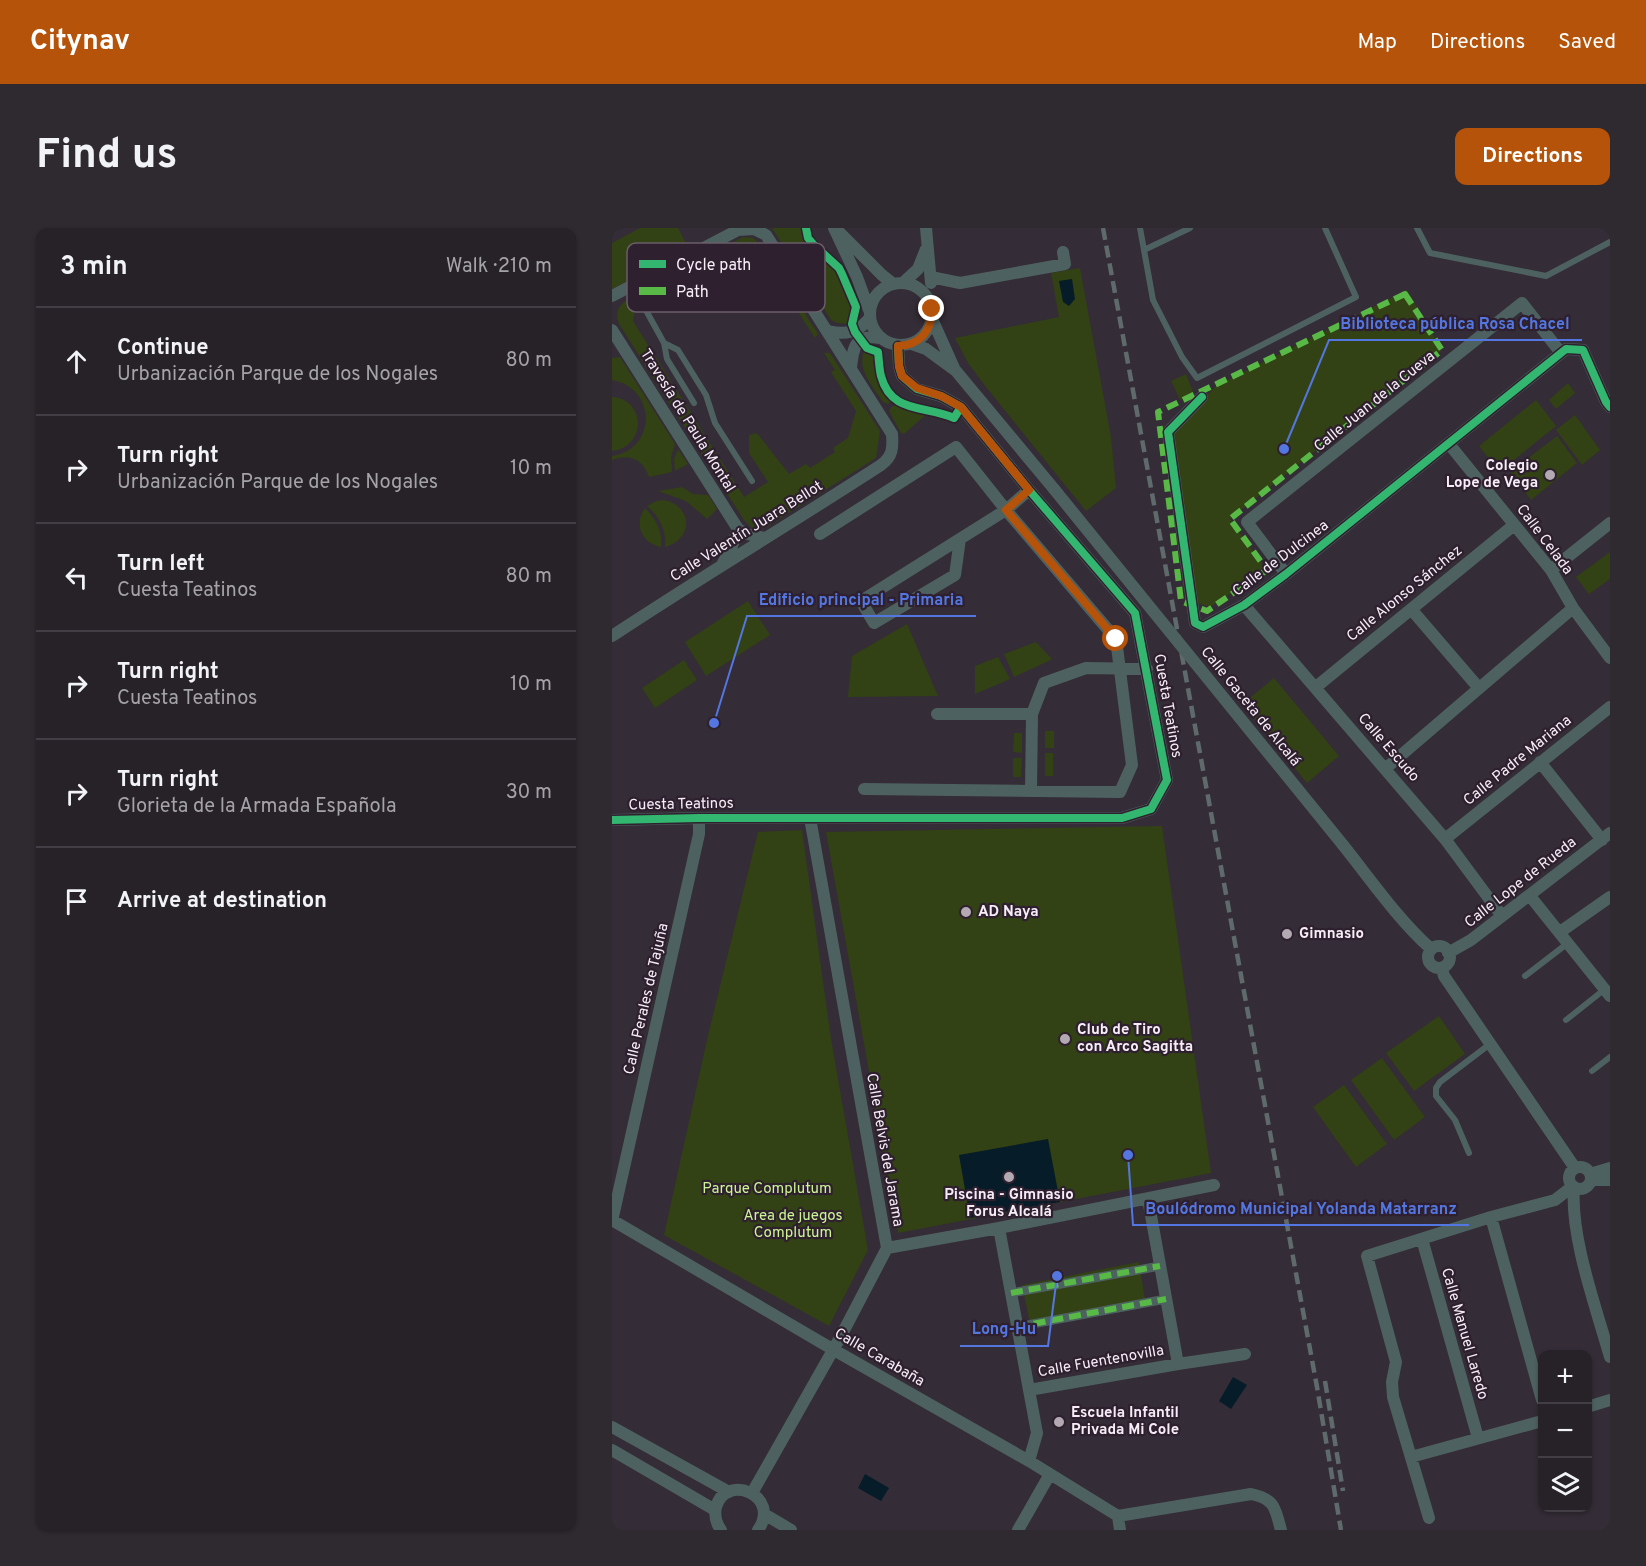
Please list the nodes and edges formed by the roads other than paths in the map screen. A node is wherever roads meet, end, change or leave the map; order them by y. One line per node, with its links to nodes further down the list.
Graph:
1 (835, 228): 15 (street); 21 (street)
2 (926, 228): 11 (street)
3 (1140, 228): 12 (lane)
4 (1190, 228): 12 (lane)
5 (1325, 228): 12 (lane)
6 (1417, 228): 8 (lane)
7 (754, 229): 9 (street); 10 (street)
8 (1610, 242)
9 (713, 243)
10 (771, 243)
11 (926, 248): 14 (street); 15 (street)
12 (1144, 250)
13 (1063, 252): 14 (street)
14 (931, 277): 17 (street)
15 (898, 283): 17 (street); 21 (street)
16 (622, 291): 18 (street)
17 (929, 300): 22 (street)
18 (612, 306)
19 (639, 312): 26 (lane)
20 (816, 312): 24 (street)
21 (869, 314): 24 (street); 25 (street)
22 (932, 319): 27 (street); 31 (street, Calle Gaceta de Alcalá)
23 (612, 330): 41 (street, Travesía de Paula Montal)
24 (828, 331): 30 (street)
25 (880, 338): 28 (street); 30 (street)
26 (664, 344): 33 (lane); 36 (lane)
27 (912, 344): 28 (street); 31 (street, Calle Gaceta de Alcalá)
28 (898, 346): 37 (street, Cuesta Teatinos)
29 (1563, 351): 34 (street); 35 (street, Calle de Dulcinea); 47 (street, Calle Juan de la Cueva)
30 (851, 368): 43 (street, Calle Valentín Juara Bellot)
31 (956, 371): 73 (street, Calle Gaceta de Alcalá, bridge)
32 (1202, 397): 48 (street, Calle de Dulcinea)
33 (694, 403)
34 (1610, 408)
35 (1449, 444): 40 (street, Calle Celada); 47 (street, Calle de Dulcinea)
36 (752, 481)
37 (1029, 490): 38 (street); 54 (street, Cuesta Teatinos)
38 (1006, 510): 42 (street); 44 (street); 53 (street)
39 (1610, 523): 46 (street)
40 (1514, 525): 46 (street, Calle Celada); 50 (street, Calle Alonso Sánchez)
41 (738, 529): 43 (street); 45 (street)
42 (820, 534)
43 (765, 538): 45 (street, Calle Valentín Juara Bellot)
44 (960, 539): 44 (street)
45 (723, 563): 51 (street, Calle Valentín Juara Bellot)
46 (1551, 570): 49 (street, Calle Celada)
47 (1286, 574): 48 (street, Calle de Dulcinea)
48 (1244, 605): 55 (street, Calle Escudo)
49 (1573, 608): 52 (street, Calle Celada); 56 (street)
50 (1411, 609): 55 (street, Calle Alonso Sánchez); 56 (street)
51 (612, 636)
52 (1610, 658)
53 (1119, 667): 54 (street); 59 (street); 63 (street)
54 (1147, 669): 65 (street, Cuesta Teatinos)
55 (1316, 687): 61 (street, Calle Escudo)
56 (1478, 687): 61 (street)
57 (1610, 707): 60 (street, Calle Padre Mariana)
58 (938, 714): 59 (street)
59 (1032, 714): 63 (street)
60 (1540, 762): 67 (street); 68 (street, Calle Padre Mariana)
61 (1386, 768): 68 (street, Calle Escudo)
62 (864, 789): 63 (street)
63 (1031, 791)
64 (699, 818): 65 (street, Cuesta Teatinos); 66 (street, Cuesta Teatinos); 91 (street, Calle Perales de Tajuña)
65 (810, 818): 94 (street, Calle Belvis del Jarama)
66 (612, 820)
67 (1606, 836): 69 (street, Calle Lope de Rueda)
68 (1445, 839): 71 (street, Calle Escudo)
69 (1530, 896): 71 (street, Calle Lope de Rueda); 72 (street)
70 (1610, 897): 72 (street)
71 (1502, 916): 74 (street, Calle Lope de Rueda)
72 (1564, 937): 76 (lane); 77 (street)
73 (1430, 948): 74 (street); 75 (street)
74 (1448, 953): 75 (street)
75 (1442, 969): 79 (street)
76 (1525, 976)
77 (1607, 992): 78 (lane)
78 (1566, 1020)
79 (1490, 1043): 82 (lane); 83 (street)
80 (1610, 1056): 81 (lane)
81 (1592, 1071)
82 (1469, 1153)
83 (1575, 1168): 85 (street); 88 (street)
84 (1610, 1168): 85 (street)
85 (1590, 1177): 86 (street); 88 (street)
86 (1610, 1180)
87 (1214, 1185): 89 (street)
88 (1574, 1186): 90 (street); 101 (street)
89 (1148, 1199): 92 (street); 95 (street, Calle Fuentenovilla)
90 (1491, 1217): 93 (street); 103 (street)
91 (612, 1220): 99 (street, Calle Carabaña)
92 (999, 1228): 94 (street); 96 (street)
93 (1422, 1239): 109 (street, Calle Manuel Laredo); 111 (street)
94 (887, 1248): 99 (street, Calle Belvis del Jarama)
95 (1160, 1266): 96 (street); 97 (street, Calle Fuentenovilla)
96 (1011, 1293): 98 (street)
97 (1166, 1299): 98 (street); 102 (street, Calle Fuentenovilla)
98 (1016, 1327): 104 (street)
99 (834, 1350): 112 (street, Calle Carabaña); 115 (street, Calle Belvis del Jarama)
100 (1245, 1354): 102 (street, Calle Fuentenovilla)
101 (1610, 1357)
102 (1178, 1364): 104 (street, Calle Fuentenovilla)
103 (1538, 1386)
104 (1029, 1390): 112 (street)
105 (1610, 1400): 106 (street)
106 (1592, 1405)
107 (1538, 1422): 109 (street)
108 (612, 1427): 114 (street)
109 (1478, 1438): 111 (street)
110 (612, 1450): 116 (street)
111 (1411, 1456): 119 (street)
112 (1029, 1461): 113 (street, Calle Carabaña)
113 (1050, 1474): 118 (street, Calle Carabaña); 123 (street)
114 (729, 1492): 115 (street); 116 (street)
115 (752, 1493): 117 (street)
116 (715, 1510): 120 (street)
117 (764, 1514): 121 (street); 122 (street)
118 (1118, 1516): 124 (street); 125 (street)
119 (1429, 1518)
120 (721, 1530)
121 (758, 1530)
122 (791, 1530)
123 (1018, 1530)
124 (1120, 1530)
125 (1281, 1530)

